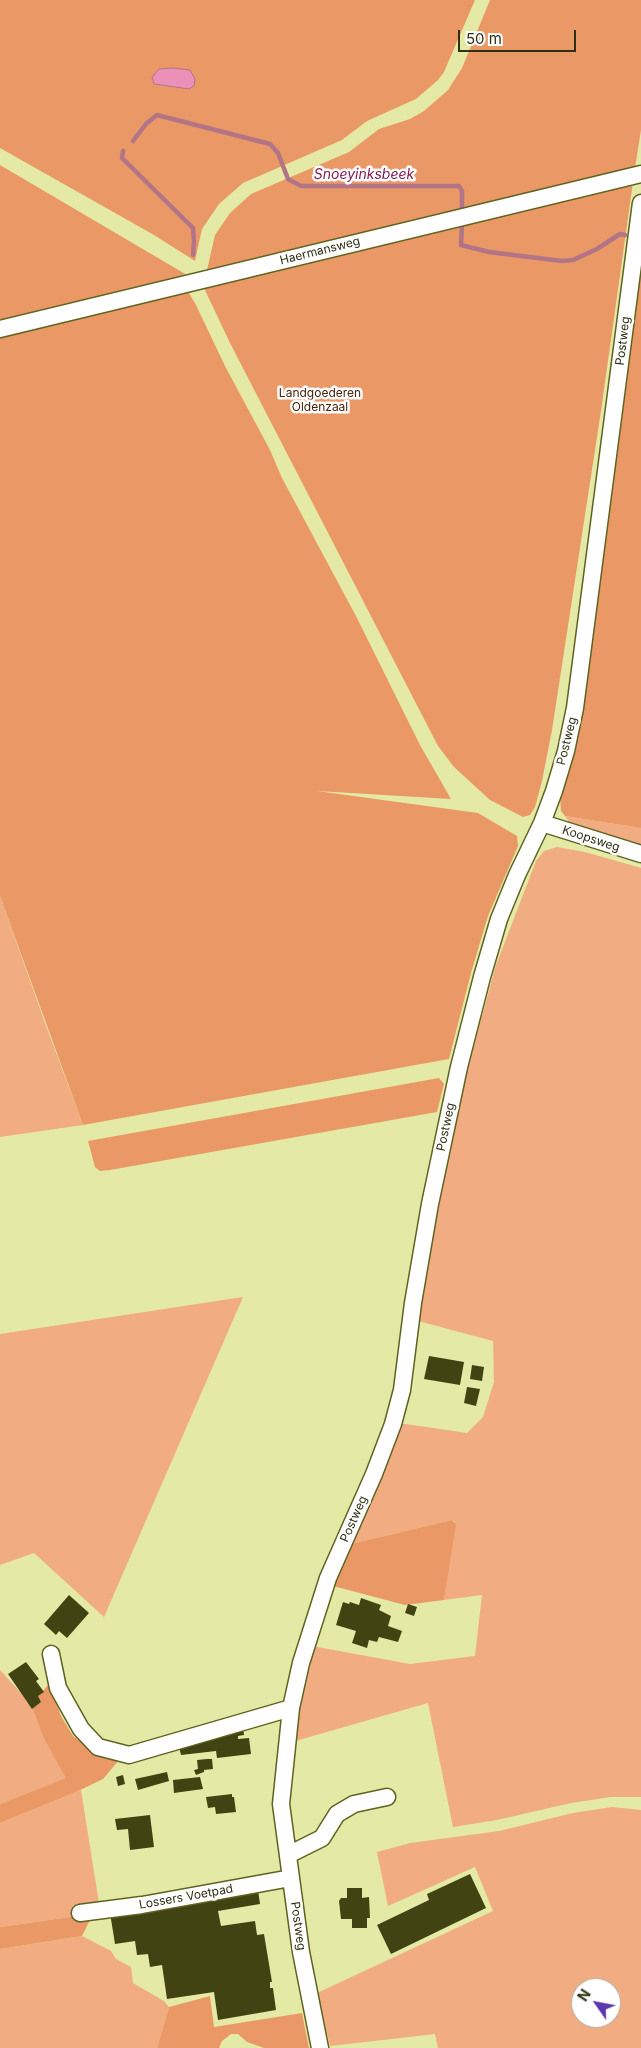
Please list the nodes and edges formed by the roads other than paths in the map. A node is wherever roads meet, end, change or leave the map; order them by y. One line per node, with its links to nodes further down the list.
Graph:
1 (641, 174): 3 (street, Haermansweg)
2 (641, 203): 4 (street, Postweg)
3 (0, 330)
4 (542, 823): 5 (street, Koopsweg); 7 (street, Postweg)
5 (641, 854)
6 (51, 1654): 7 (street)
7 (291, 1708): 9 (street, Postweg)
8 (387, 1797): 9 (street)
9 (288, 1855): 10 (street, Postweg)
10 (291, 1878): 11 (street, Lossers Voetpad); 12 (street, Postweg)
11 (80, 1913)
12 (320, 2048)

